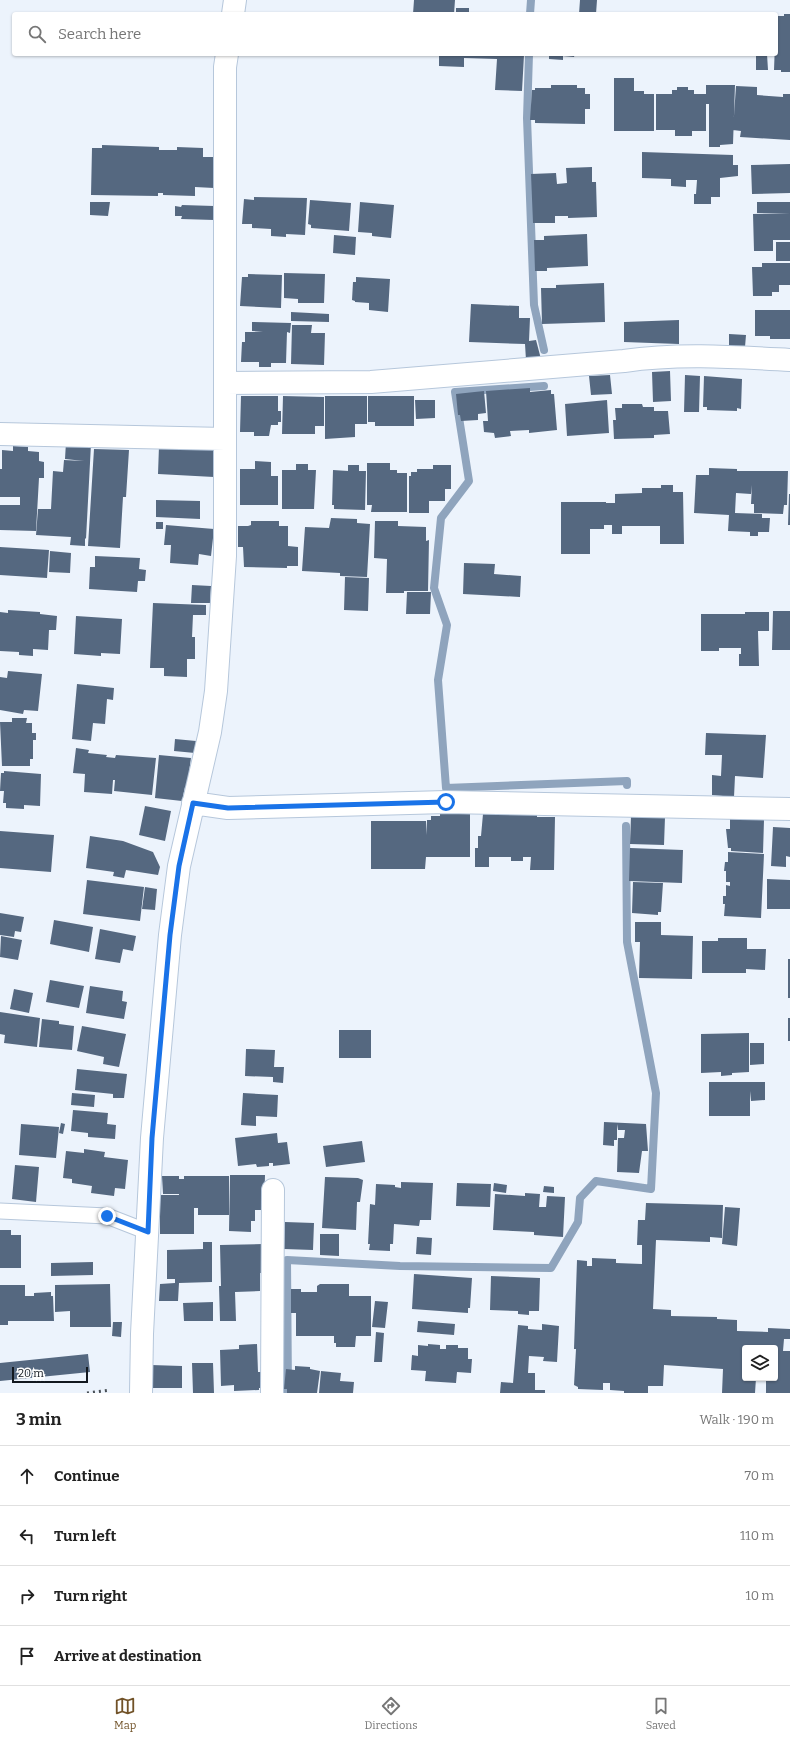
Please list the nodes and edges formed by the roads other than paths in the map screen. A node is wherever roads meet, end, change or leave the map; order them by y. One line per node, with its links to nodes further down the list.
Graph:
1 (235, 0): 2 (street)
2 (233, 12)
3 (227, 56): 5 (street)
4 (790, 360): 5 (street)
5 (226, 383): 7 (street)
6 (0, 434): 7 (street)
7 (225, 439): 8 (street)
8 (193, 803): 9 (street); 12 (street)
9 (790, 809)
10 (273, 1190): 14 (street)
11 (0, 1212): 12 (lane)
12 (148, 1232): 13 (street)
13 (141, 1393)
14 (272, 1393)

